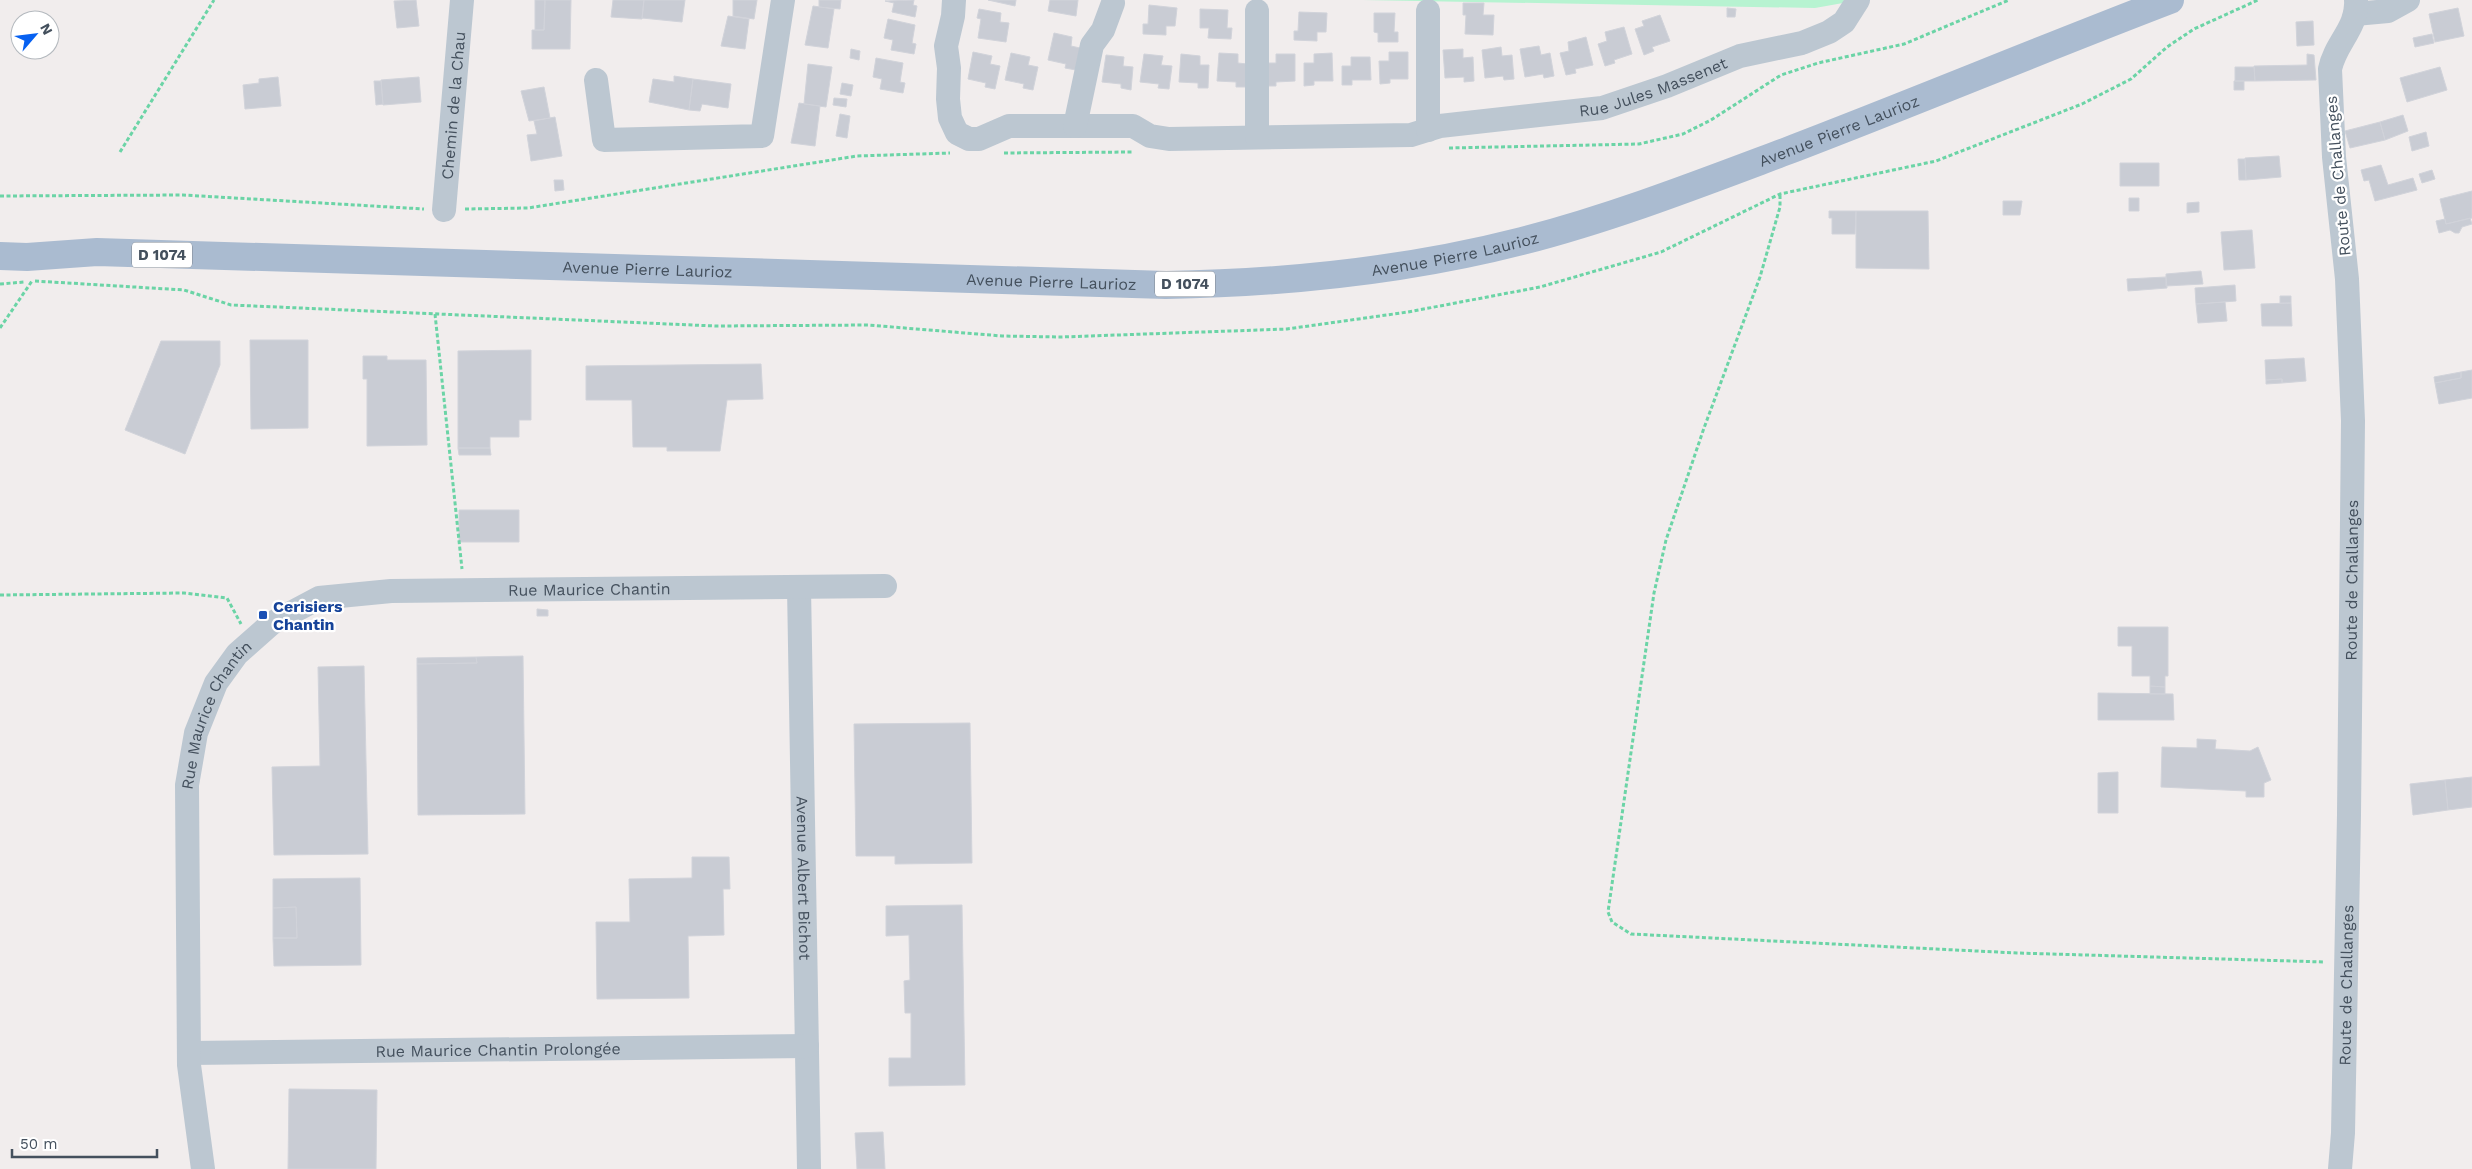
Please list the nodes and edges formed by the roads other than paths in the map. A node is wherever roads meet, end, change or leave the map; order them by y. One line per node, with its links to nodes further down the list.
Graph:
1 (462, 0): 15 (street, Chemin de la Chau)
2 (783, 0): 11 (street)
3 (954, 0): 12 (street, Rue Jules Massenet)
4 (1858, 0): 14 (street, Rue Jules Massenet)
5 (2170, 0): 17 (main road, Avenue Pierre Laurioz / D 1074)
6 (2408, 0): 8 (street)
7 (1113, 3): 12 (street)
8 (2356, 7): 25 (street, Route de Challanges)
9 (1257, 11): 13 (street)
10 (1428, 11): 14 (street)
11 (596, 80)
12 (1075, 126): 13 (street, Rue Jules Massenet)
13 (1256, 137): 14 (street, Rue Jules Massenet)
14 (1434, 139)
15 (444, 210)
16 (0, 239): 17 (main road, Avenue Pierre Laurioz / D 1074)
17 (97, 252): 18 (main road, Avenue Pierre Laurioz / D 1074)
18 (0, 256)
19 (885, 586): 20 (street, Rue Maurice Chantin)
20 (799, 587): 21 (street, Avenue Albert Bichot); 22 (street, Rue Maurice Chantin)
21 (807, 1046): 22 (street, Rue Maurice Chantin Prolongée); 24 (street, Avenue Albert Bichot)
22 (190, 1053): 23 (street, Rue Maurice Chantin)
23 (202, 1169)
24 (809, 1169)
25 (2340, 1169)

